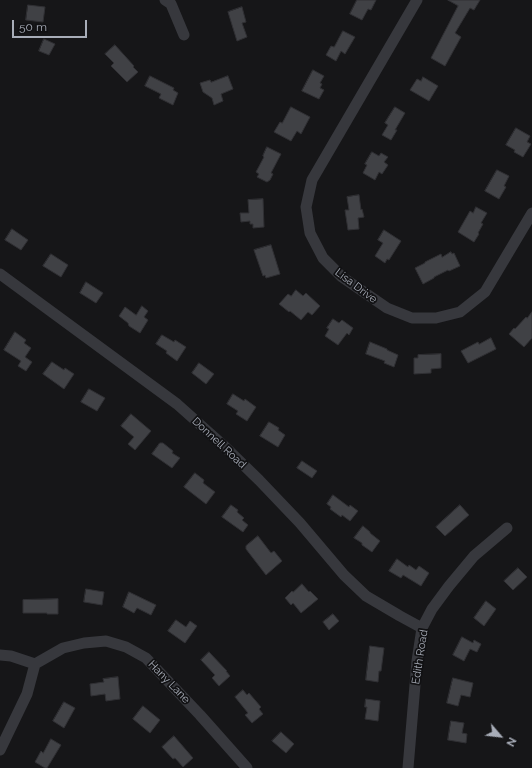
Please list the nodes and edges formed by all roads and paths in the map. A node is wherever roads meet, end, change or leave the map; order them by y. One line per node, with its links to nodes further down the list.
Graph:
1 (165, 0): 3 (street)
2 (417, 0): 4 (street, Lisa Drive)
3 (184, 34)
4 (532, 213)
5 (0, 274): 7 (street, Donnell Road)
6 (507, 528): 7 (street, Edith Road)
7 (422, 628): 12 (street, Edith Road)
8 (0, 655): 9 (street)
9 (35, 664): 10 (street); 11 (street, Hany Lane)
10 (0, 750)
11 (247, 768)
12 (408, 768)

